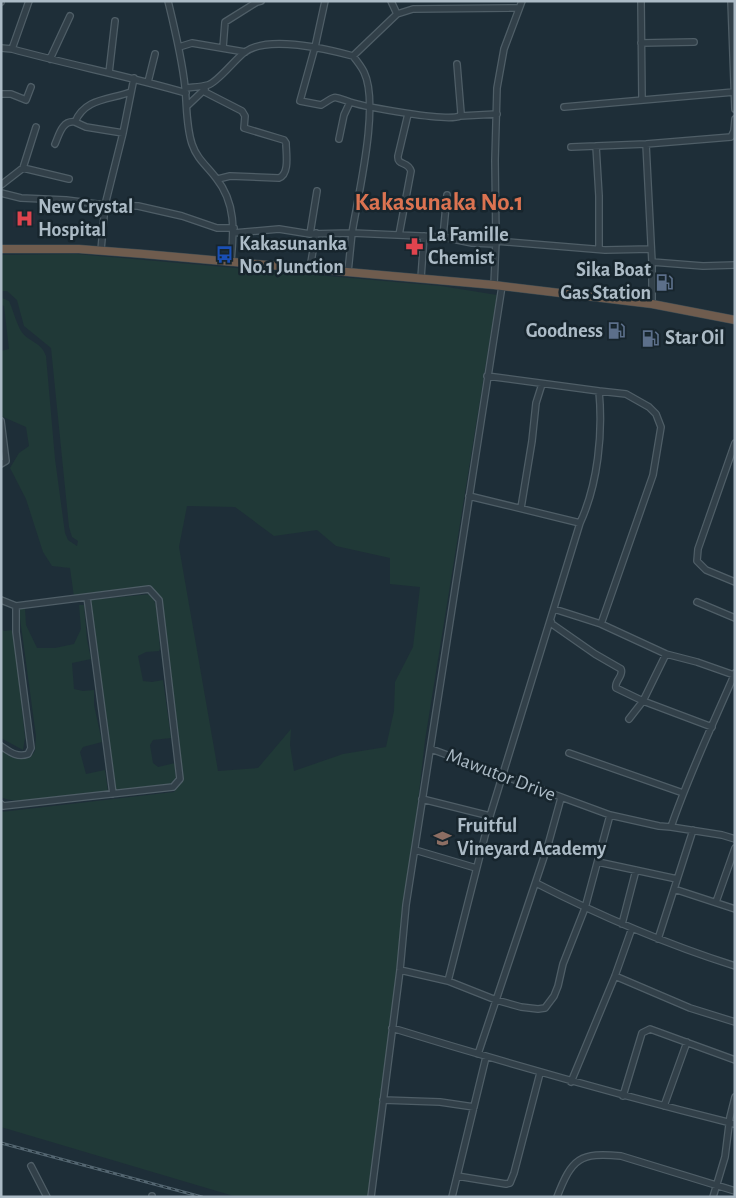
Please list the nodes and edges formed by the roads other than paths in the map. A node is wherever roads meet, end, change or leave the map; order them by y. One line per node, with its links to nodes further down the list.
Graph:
1 (29, 1): 18 (street)
2 (168, 1): 14 (street)
3 (325, 1): 15 (street)
4 (640, 1): 13 (street)
5 (731, 1): 32 (street)
6 (258, 2): 17 (street)
7 (390, 2): 9 (street)
8 (521, 4): 9 (street); 41 (street)
9 (397, 14): 21 (street)
10 (70, 16): 22 (street)
11 (115, 21): 24 (street)
12 (694, 42): 13 (street)
13 (641, 43): 34 (street)
14 (179, 47): 17 (street); 29 (street)
15 (315, 47): 19 (street); 21 (street); 35 (street)
16 (1, 48): 18 (street)
17 (223, 48): 19 (street)
18 (12, 49): 22 (street)
19 (245, 52): 27 (street)
20 (155, 54): 26 (street)
21 (353, 56): 37 (street)
22 (50, 59): 24 (street)
23 (457, 64): 42 (street)
24 (109, 73): 25 (street)
25 (134, 78): 26 (street); 31 (street)
26 (148, 82): 29 (street)
27 (210, 84): 29 (street); 30 (street)
28 (32, 87): 33 (street)
29 (186, 90): 36 (street)
30 (203, 91): 36 (street); 54 (street)
31 (131, 92): 44 (street); 46 (street)
32 (734, 92): 34 (street); 39 (street)
33 (1, 94)
34 (642, 99): 38 (street)
35 (350, 102): 37 (street); 47 (street)
36 (187, 106): 54 (street)
37 (371, 106): 40 (street); 62 (street)
38 (564, 107)
39 (735, 109)
40 (408, 114): 42 (street); 63 (street)
41 (496, 114): 42 (street); 66 (street)
42 (460, 116)
43 (735, 119): 49 (street)
44 (75, 122): 46 (street); 48 (street)
45 (36, 127): 52 (street)
46 (123, 133): 59 (street)
47 (338, 139)
48 (55, 144)
49 (646, 144): 50 (street); 69 (street)
50 (596, 146): 51 (street); 68 (street)
51 (571, 147)
52 (23, 168): 53 (street); 55 (street)
53 (69, 179)
54 (218, 179): 60 (street)
55 (1, 184)
56 (317, 191): 61 (street)
57 (1, 193): 59 (street)
58 (447, 196): 65 (street)
59 (105, 205): 60 (street); 70 (street)
60 (234, 230): 61 (street); 71 (street)
61 (313, 233): 62 (street); 74 (street)
62 (352, 233): 63 (street); 75 (street)
63 (400, 235): 64 (street)
64 (424, 236): 65 (street); 76 (street)
65 (443, 237): 66 (street)
66 (496, 242): 68 (street); 77 (street)
67 (1, 249): 70 (highway)
68 (599, 249): 69 (street)
69 (651, 249): 72 (street)
70 (101, 250): 71 (highway)
71 (231, 262): 74 (highway)
72 (652, 262): 73 (street); 78 (street)
73 (735, 265)
74 (310, 268): 75 (highway)
75 (348, 272): 76 (highway)
76 (421, 278): 77 (highway)
77 (498, 286): 78 (highway); 80 (street)
78 (652, 304): 79 (highway)
79 (735, 320)
80 (487, 376): 81 (street); 86 (street)
81 (542, 384): 82 (street); 87 (street)
82 (599, 391): 88 (street); 97 (street)
83 (1, 421): 85 (street)
84 (735, 443): 89 (street)
85 (1, 464)
86 (469, 496): 87 (street); 104 (street)
87 (521, 508): 88 (street)
88 (580, 523): 94 (street)
89 (735, 582)
90 (87, 597): 93 (street); 108 (street); 108 (street)
91 (1, 600): 93 (street)
92 (697, 602): 95 (street)
93 (16, 606): 103 (street)
94 (554, 609): 96 (street); 97 (street)
95 (735, 618)
96 (551, 621): 100 (street); 106 (street)
97 (601, 624): 98 (street)
98 (666, 654): 99 (street); 100 (street)
99 (734, 674): 102 (street)
100 (643, 701): 101 (street); 102 (street)
101 (629, 719)
102 (712, 727): 107 (street)
103 (1, 746)
104 (431, 749): 106 (street, Mawutor Drive); 110 (street)
105 (569, 753): 107 (street)
106 (502, 776): 109 (street, Mawutor Drive); 113 (street)
107 (683, 793): 114 (street)
108 (112, 794): 111 (street)
109 (561, 798): 112 (street, Mawutor Drive); 123 (street)
110 (422, 799): 113 (street); 118 (street)
111 (1, 804)
112 (610, 815): 114 (street, Mawutor Drive); 119 (street)
113 (490, 816): 120 (street)
114 (671, 827): 115 (street, Mawutor Drive)
115 (693, 830): 116 (street, Mawutor Drive); 122 (street)
116 (735, 839)
117 (735, 848): 125 (street)
118 (415, 850): 120 (street); 132 (street)
119 (598, 862): 121 (street); 126 (street)
120 (476, 868): 134 (street)
121 (636, 870): 122 (street); 128 (street)
122 (677, 879): 124 (street)
123 (536, 883): 126 (street); 135 (street)
124 (674, 889): 125 (street); 130 (street)
125 (716, 902): 127 (street)
126 (585, 908): 128 (street); 135 (street)
127 (735, 909)
128 (622, 924): 129 (street)
129 (632, 928): 130 (street); 133 (street)
130 (658, 940): 131 (street)
131 (735, 966)
132 (400, 970): 134 (street); 137 (street)
133 (615, 976): 136 (street); 143 (street)
134 (448, 981): 135 (street)
135 (496, 1000): 139 (street)
136 (735, 1022)
137 (392, 1028): 139 (street); 146 (street)
138 (687, 1042): 141 (street); 144 (street); 147 (street)
139 (478, 1054): 140 (street)
140 (486, 1057): 142 (street); 148 (street)
141 (735, 1060)
142 (540, 1073): 143 (street); 151 (street)
143 (571, 1082): 144 (street)
144 (622, 1096): 147 (street)
145 (735, 1097): 149 (street)
146 (383, 1100): 148 (street); 155 (street)
147 (664, 1106): 149 (street)
148 (474, 1107): 151 (street)
149 (732, 1124): 152 (street)
150 (31, 1166): 154 (street)
151 (457, 1176): 156 (street)
152 (717, 1186): 153 (street); 157 (street); 158 (street)
153 (735, 1191)
154 (47, 1197)
155 (371, 1197)
156 (452, 1197)
157 (557, 1197)
158 (713, 1197)

